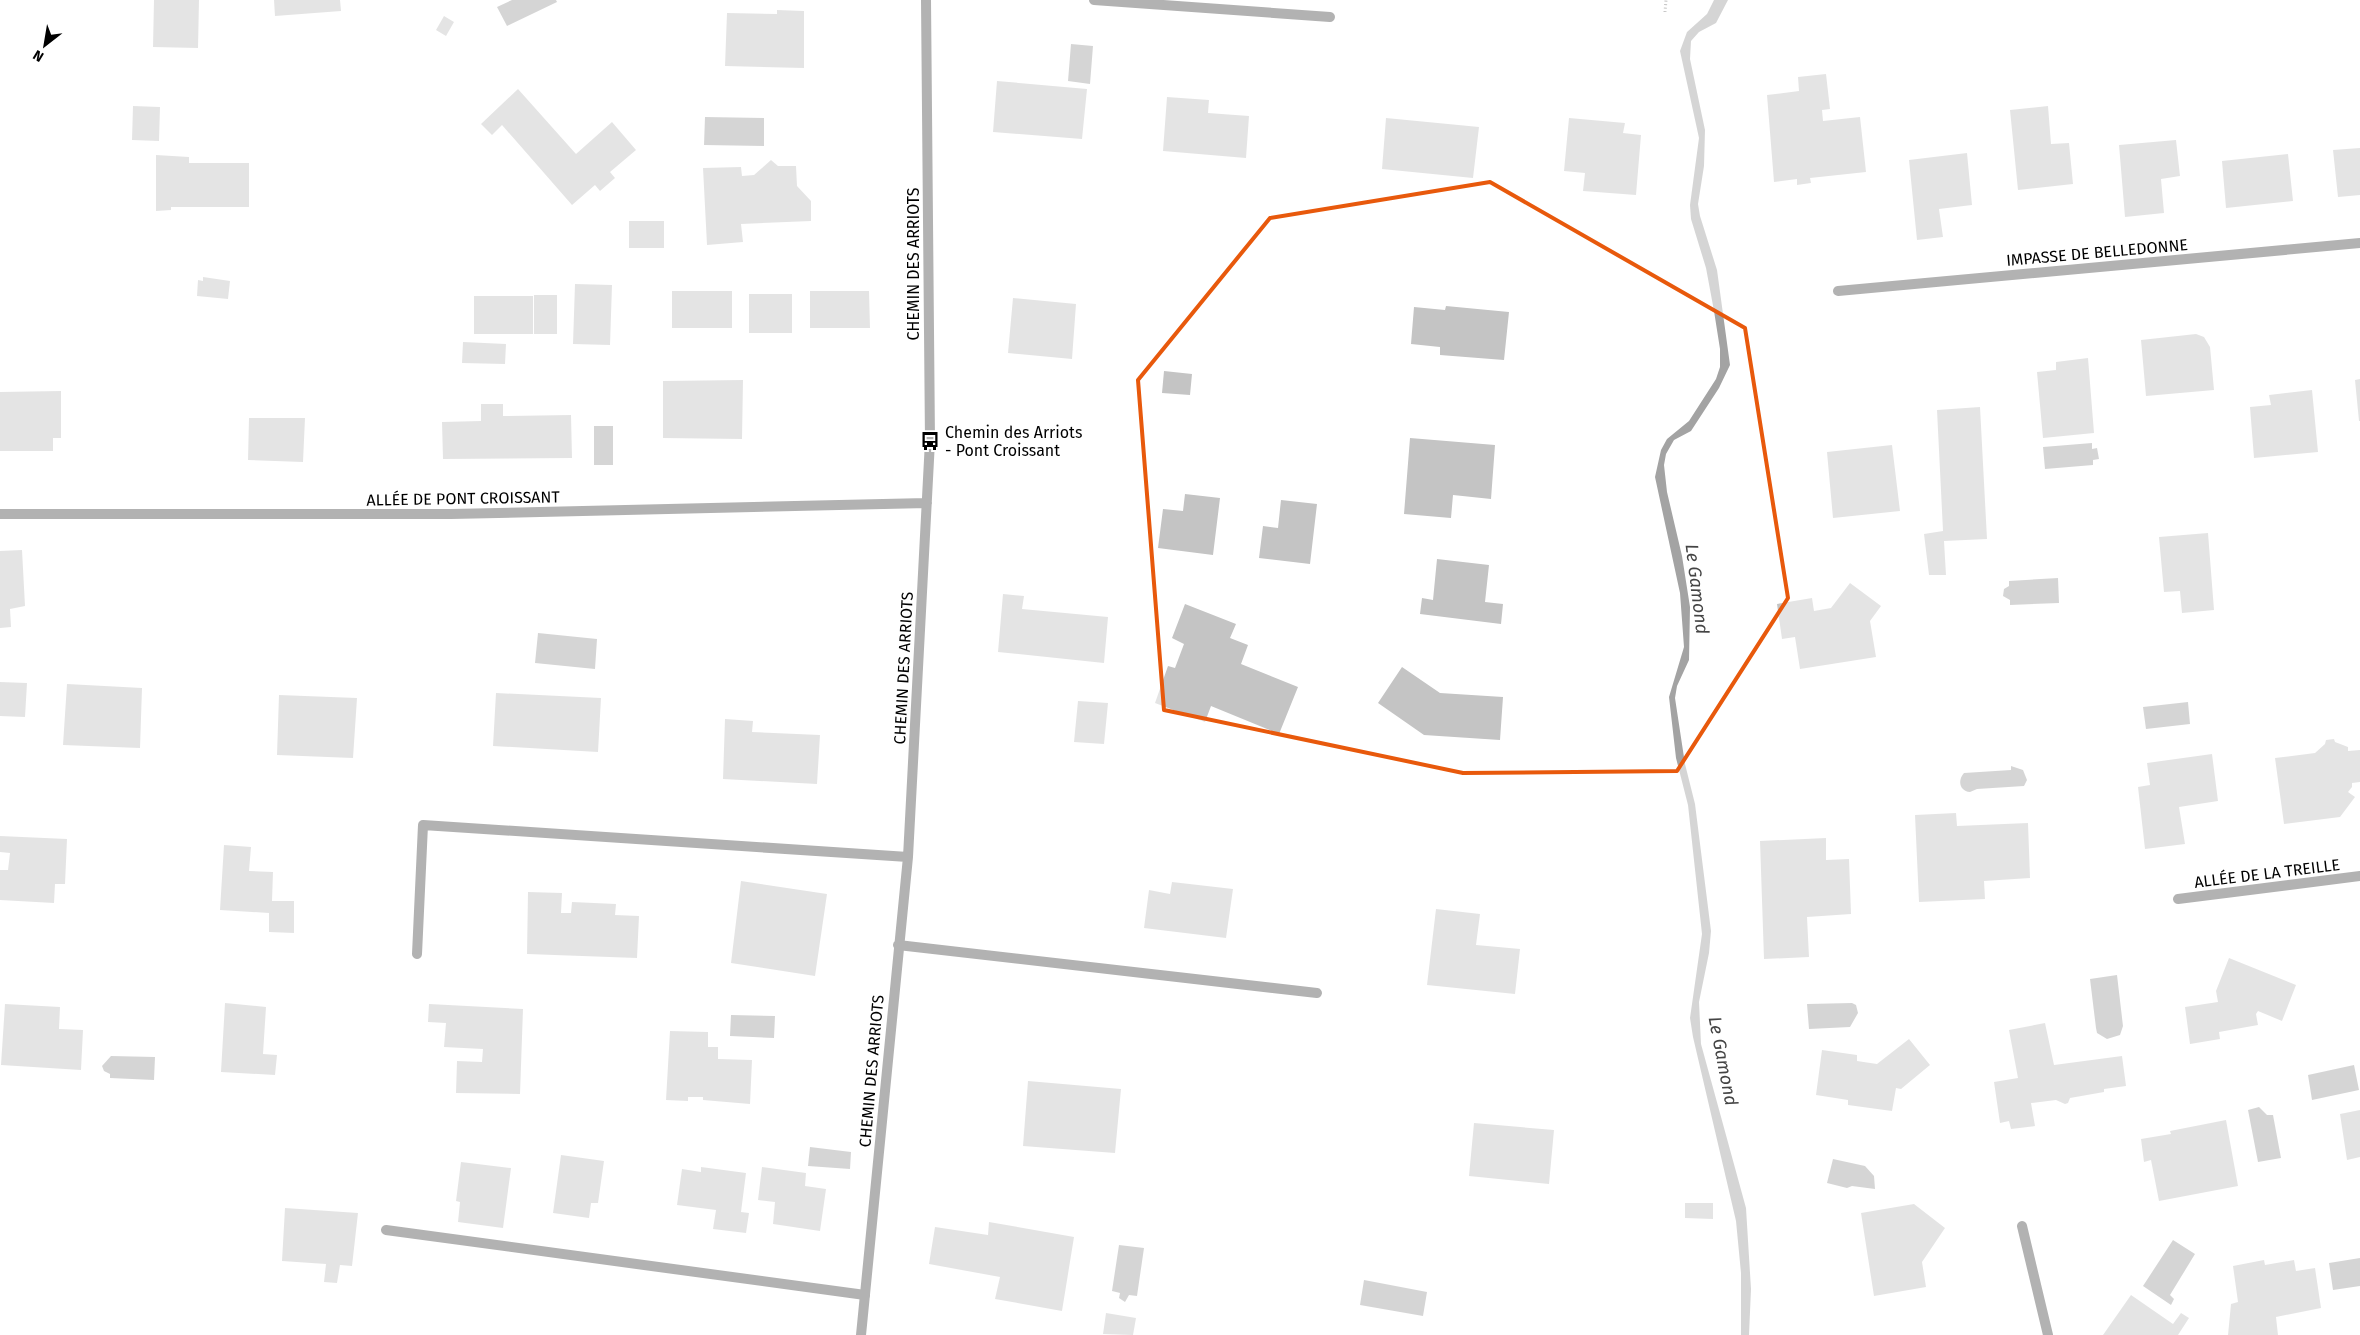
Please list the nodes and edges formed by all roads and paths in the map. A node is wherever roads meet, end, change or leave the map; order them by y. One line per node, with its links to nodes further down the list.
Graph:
1 (926, 0): 8 (street, CHEMIN DES ARRIOTS)
2 (1094, 0): 5 (street)
3 (1666, 0): 4 (path)
4 (1665, 12)
5 (1330, 17)
6 (2360, 242): 7 (street, IMPASSE DE BELLEDONNE)
7 (1838, 291)
8 (927, 503): 9 (street, ALLÉE DE PONT CROISSANT); 10 (street, CHEMIN DES ARRIOTS)
9 (0, 514)
10 (908, 857): 13 (street, CHEMIN DES ARRIOTS); 14 (street)
11 (2360, 876): 12 (street, ALLÉE DE LA TREILLE)
12 (2178, 899)
13 (898, 945): 15 (street); 18 (street, CHEMIN DES ARRIOTS)
14 (417, 954)
15 (1317, 993)
16 (2022, 1226): 20 (street)
17 (386, 1230): 18 (street)
18 (865, 1295): 19 (street, CHEMIN DES ARRIOTS)
19 (861, 1335)
20 (2048, 1335)

